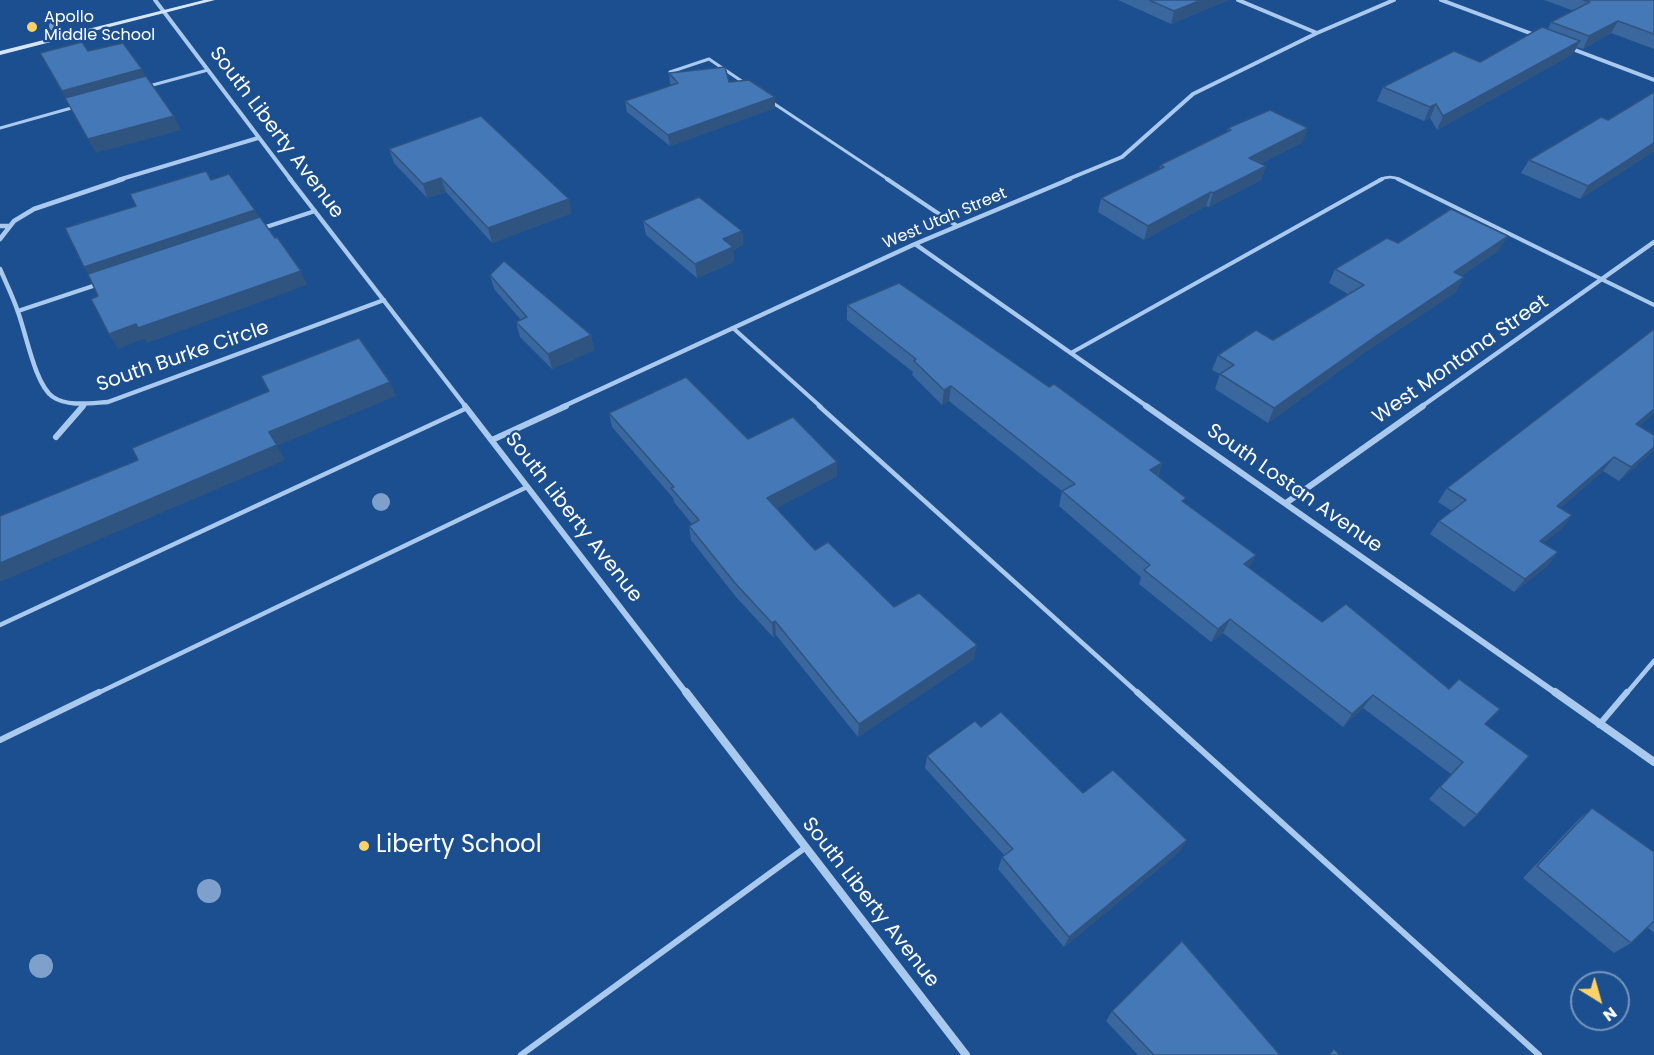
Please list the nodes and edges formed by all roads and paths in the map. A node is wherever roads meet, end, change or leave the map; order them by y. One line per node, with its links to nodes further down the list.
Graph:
1 (155, 0): 6 (street, South Liberty Avenue)
2 (212, 0): 6 (street)
3 (1238, 0): 7 (street)
4 (1394, 0): 7 (street, West Utah Street)
5 (1441, 0): 8 (street)
6 (164, 12): 10 (street); 11 (street, South Liberty Avenue)
7 (1317, 33): 23 (street, West Utah Street)
8 (1542, 38)
9 (1564, 46): 13 (street)
10 (0, 53)
11 (208, 70): 15 (lane); 19 (street, South Liberty Avenue)
12 (670, 72): 14 (lane)
13 (1654, 80)
14 (747, 85)
15 (140, 89)
16 (766, 98): 23 (lane)
17 (84, 105): 18 (lane)
18 (0, 128)
19 (258, 138): 20 (street, South Liberty Avenue); 22 (street)
20 (315, 211): 24 (lane); 31 (street, South Liberty Avenue)
21 (0, 226): 22 (street)
22 (10, 226): 25 (street)
23 (957, 226): 27 (street, West Utah Street)
24 (260, 230)
25 (0, 240)
26 (1654, 242): 29 (street, West Montana Street)
27 (915, 244): 34 (street, West Utah Street); 35 (street, South Lostan Avenue)
28 (0, 269): 33 (street, South Burke Circle)
29 (1603, 278): 32 (lane); 35 (lane); 41 (street, West Montana Street)
30 (106, 282): 33 (lane)
31 (384, 300): 36 (street, South Burke Circle); 37 (street, South Liberty Avenue)
32 (1654, 305)
33 (18, 311): 36 (street, South Burke Circle)
34 (733, 328): 39 (street, West Utah Street); 50 (lane)
35 (1071, 352): 41 (street, South Lostan Avenue)
36 (85, 404): 38 (street)
37 (467, 408): 39 (street, South Liberty Avenue); 42 (lane)
38 (56, 437)
39 (492, 440): 40 (street, South Liberty Avenue)
40 (527, 487): 45 (lane); 47 (street, South Liberty Avenue)
41 (1286, 503): 44 (street, South Lostan Avenue)
42 (0, 625)
43 (1654, 661): 44 (lane)
44 (1599, 725): 46 (street, South Lostan Avenue)
45 (0, 740)
46 (1654, 762)
47 (806, 847): 48 (lane); 49 (street, South Liberty Avenue)
48 (521, 1055)
49 (966, 1055)
50 (1539, 1055)

